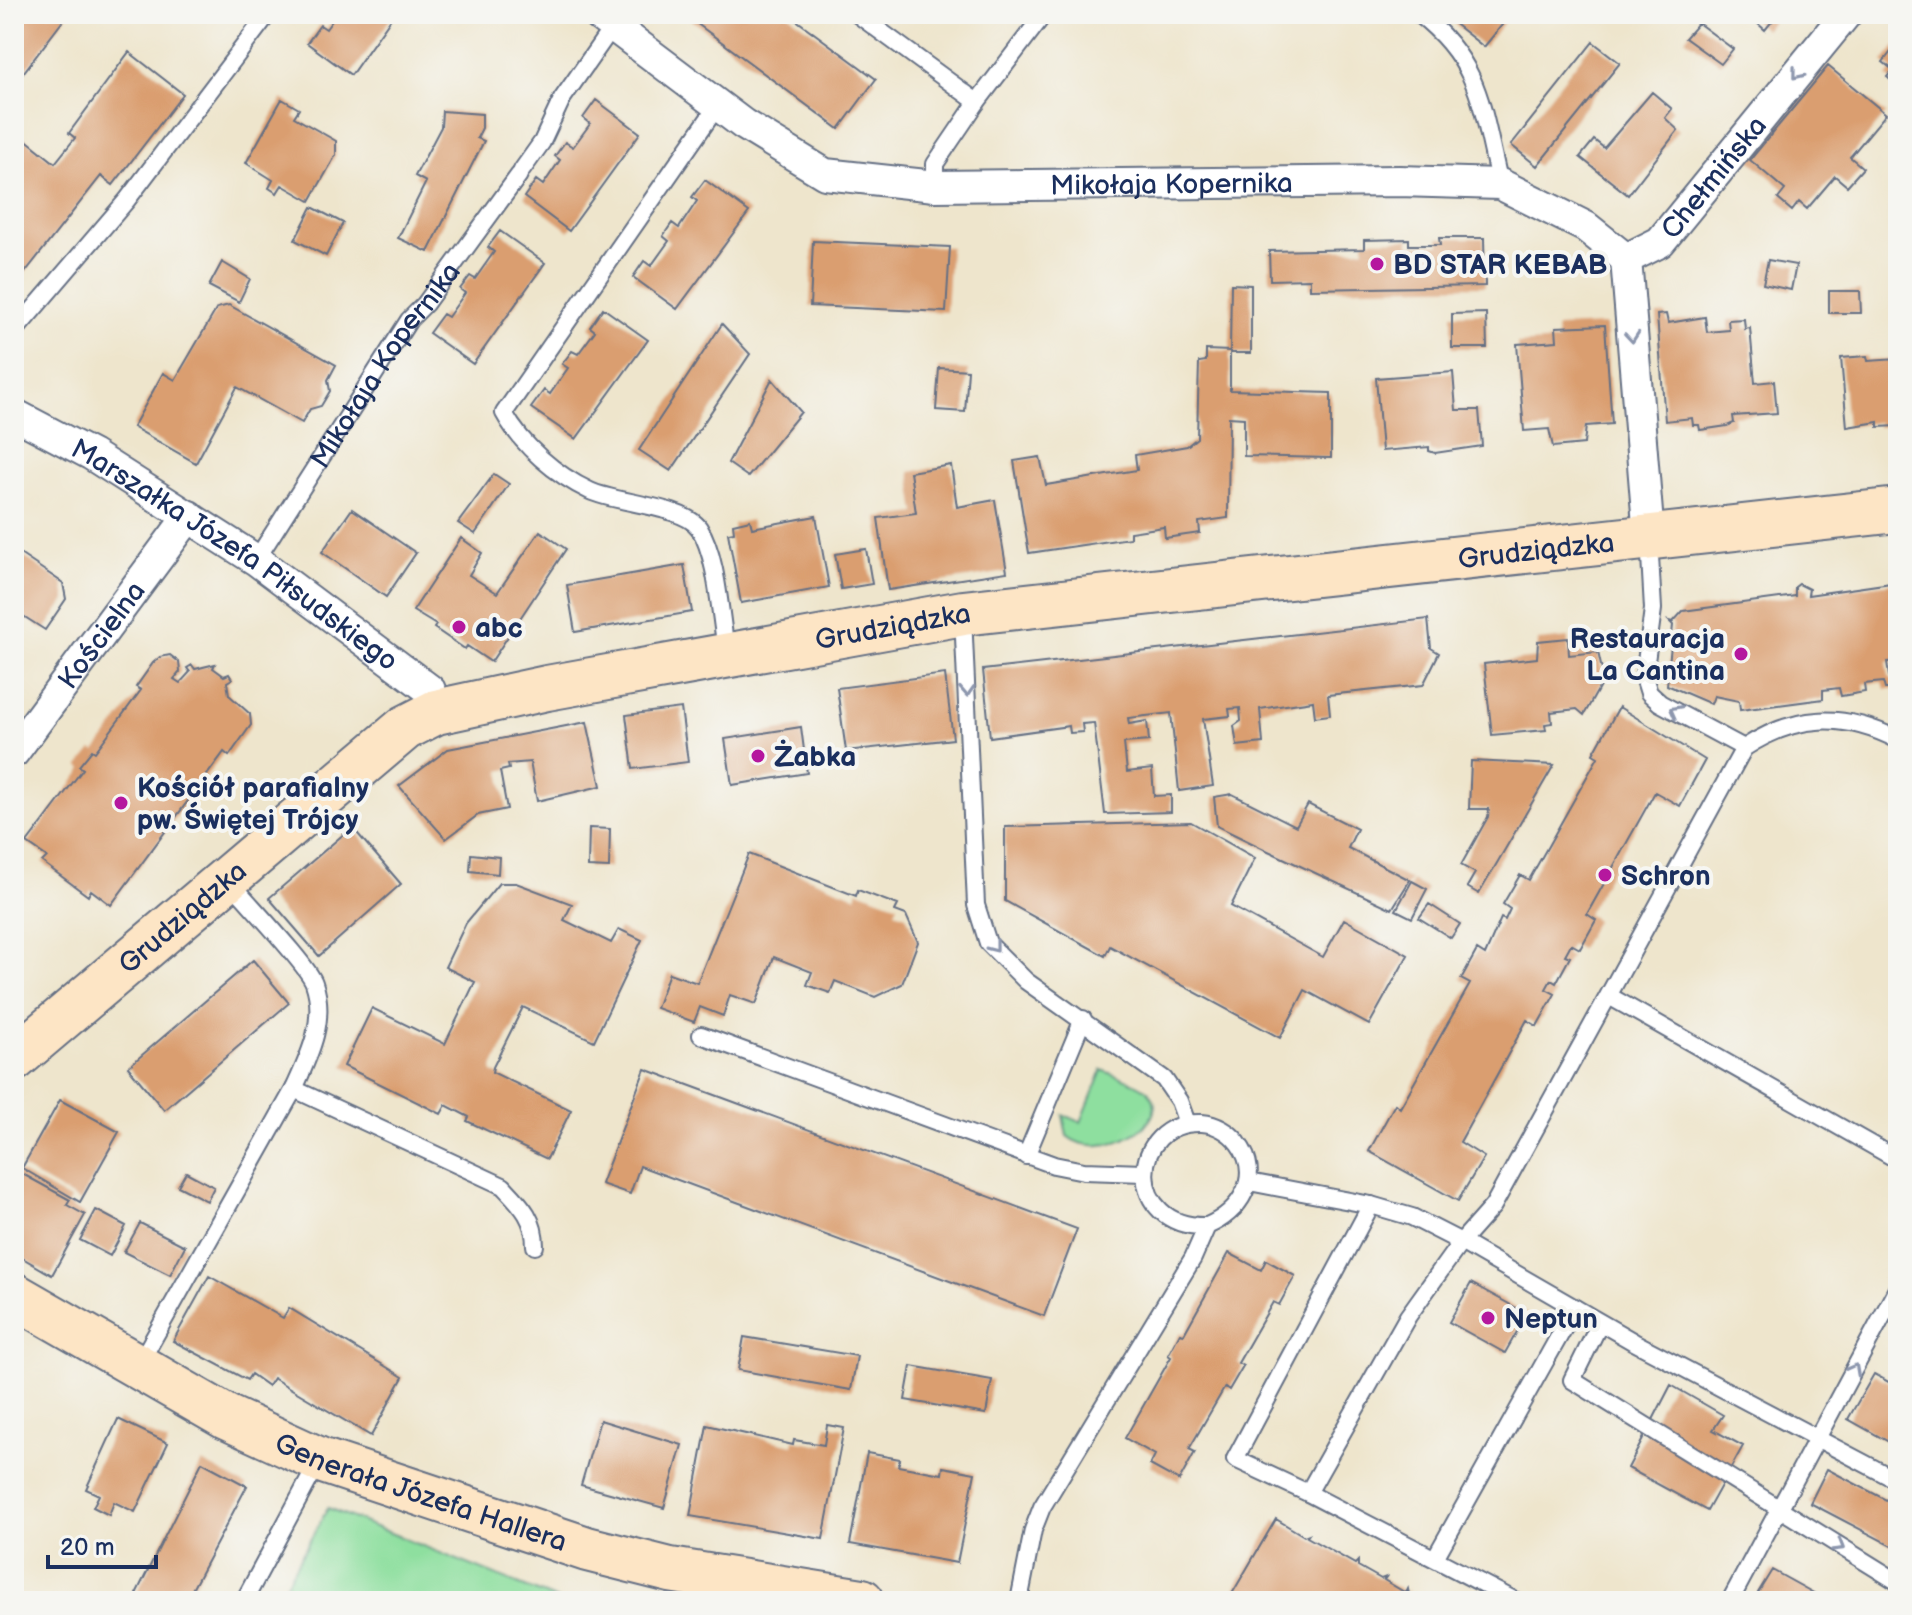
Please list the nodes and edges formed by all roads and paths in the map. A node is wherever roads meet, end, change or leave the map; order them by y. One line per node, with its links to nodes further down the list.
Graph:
1 (268, 14): 12 (lane)
2 (857, 14): 7 (lane)
3 (1044, 14): 7 (lane)
4 (1419, 14): 9 (lane)
5 (1846, 14): 11 (street, Chełmińska, one-way to 11)
6 (605, 20): 8 (street, Mikołaja Kopernika); 17 (lane, Mikołaja Kopernika)
7 (977, 102): 10 (lane)
8 (718, 105): 10 (street, Mikołaja Kopernika); 19 (lane)
9 (1500, 184): 10 (street, Mikołaja Kopernika); 11 (street, Mikołaja Kopernika)
10 (935, 186)
11 (1626, 259): 16 (street, one-way to 16)
12 (14, 332)
13 (14, 414): 15 (street, Marszałka Józefa Piłsudskiego)
14 (1898, 510): 16 (street, Grudziądzka)
15 (189, 516): 17 (street, Marszałka Józefa Piłsudskiego); 23 (street, Kościelna)
16 (1649, 537): 18 (street, Grudziądzka); 22 (lane, one-way to 16)
17 (256, 560): 20 (street, Marszałka Józefa Piłsudskiego)
18 (963, 613): 19 (street, Grudziądzka); 26 (lane, one-way to 26)
19 (727, 656): 20 (street, Grudziądzka)
20 (436, 712): 24 (street, Grudziądzka)
21 (1898, 740): 22 (lane)
22 (1744, 748): 25 (lane)
23 (14, 752)
24 (227, 879): 28 (street, Grudziądzka); 29 (lane)
25 (1609, 996): 32 (lane); 37 (lane)
26 (1083, 1019): 30 (lane); 31 (lane)
27 (701, 1035): 31 (lane)
28 (14, 1059)
29 (294, 1089): 38 (lane); 43 (lane)
30 (1187, 1123): 33 (lane); 34 (lane)
31 (1026, 1156): 33 (lane)
32 (1898, 1160)
33 (1144, 1173): 36 (lane)
34 (1249, 1182): 35 (lane); 36 (lane)
35 (1371, 1205): 37 (lane); 47 (lane)
36 (1207, 1226): 53 (lane)
37 (1461, 1242): 41 (lane); 47 (lane)
38 (535, 1246)
39 (1898, 1287): 44 (lane, one-way to 39)
40 (14, 1295): 43 (street, Generała Józefa Hallera)
41 (1575, 1308): 42 (lane); 49 (lane)
42 (1600, 1323): 44 (lane); 48 (lane)
43 (137, 1367): 45 (street, Generała Józefa Hallera)
44 (1817, 1438): 46 (lane); 48 (lane)
45 (320, 1460): 51 (lane); 52 (street, Generała Józefa Hallera)
46 (1898, 1481)
47 (1308, 1493): 49 (lane)
48 (1780, 1510): 50 (lane, one-way to 50); 55 (lane)
49 (1435, 1558): 54 (lane)
50 (1898, 1582)
51 (244, 1601)
52 (862, 1601)
53 (1019, 1601)
54 (1516, 1601)
55 (1730, 1601)

